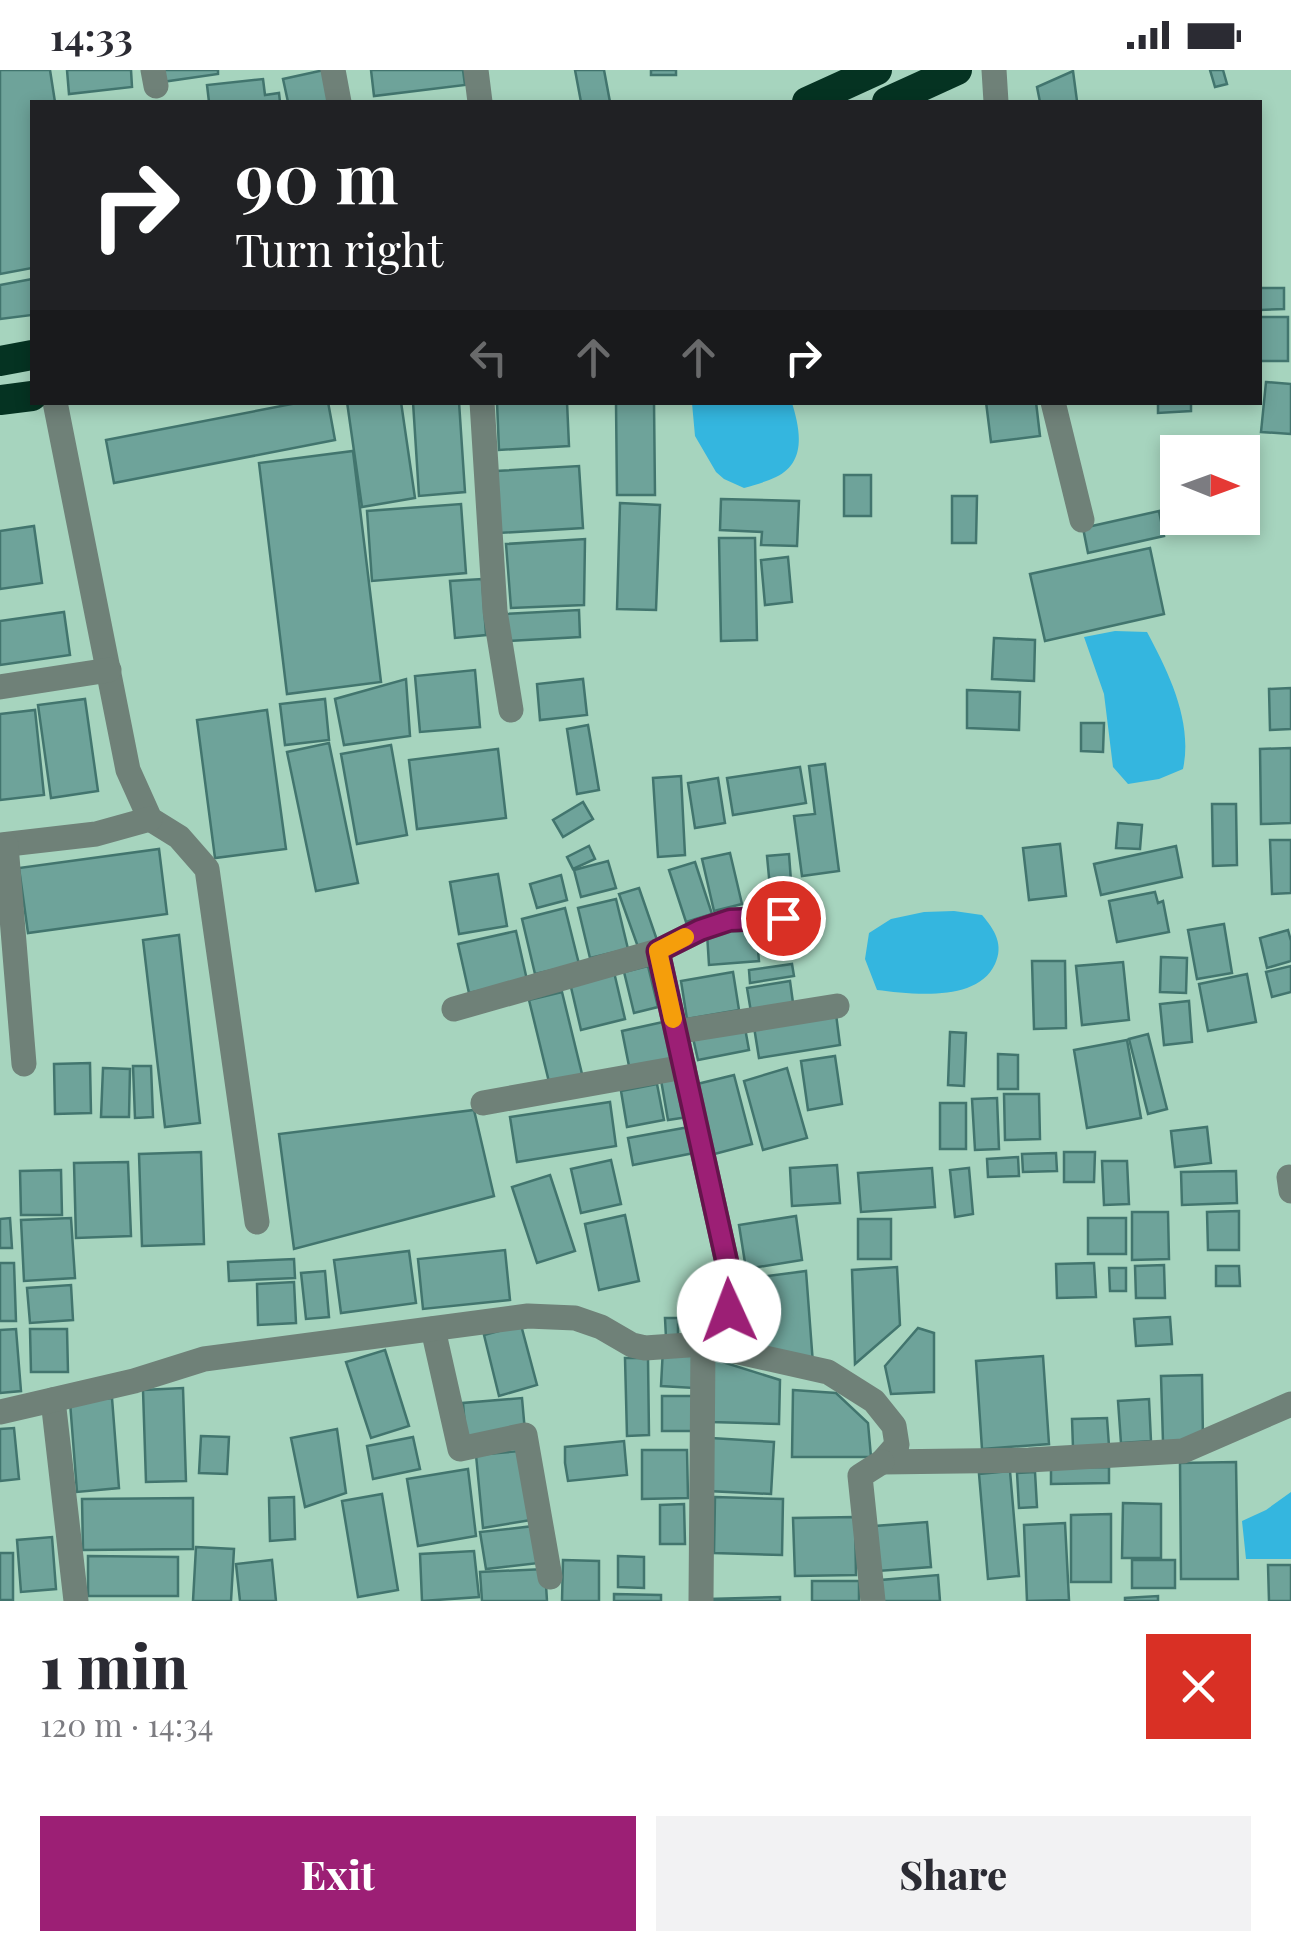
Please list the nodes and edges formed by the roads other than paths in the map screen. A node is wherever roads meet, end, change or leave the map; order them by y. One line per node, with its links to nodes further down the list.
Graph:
1 (332, 70): 6 (street)
2 (476, 70): 7 (street)
3 (877, 70): 8 (highway)
4 (958, 70): 9 (highway)
5 (994, 70): 10 (street)
6 (338, 100)
7 (480, 100)
8 (811, 100)
9 (891, 100)
10 (996, 100)
11 (30, 355): 12 (highway)
12 (0, 361)
13 (30, 396): 14 (highway)
14 (0, 400)
15 (56, 405): 19 (street)
16 (482, 405): 21 (street)
17 (1053, 405): 18 (street)
18 (1082, 520)
19 (109, 670): 20 (street); 22 (street)
20 (0, 686)
21 (511, 710)
22 (150, 818): 23 (street); 32 (street)
23 (3, 845): 29 (street)
24 (783, 918): 25 (street)
25 (658, 951): 27 (street); 28 (street)
26 (836, 1006): 28 (street)
27 (454, 1009)
28 (676, 1032): 30 (street)
29 (24, 1064)
30 (684, 1067): 31 (street); 34 (street)
31 (483, 1103)
32 (257, 1222)
33 (433, 1329): 34 (street); 35 (street); 39 (street)
34 (716, 1347): 38 (street); 41 (street)
35 (53, 1400): 37 (street); 40 (street)
36 (1291, 1404): 38 (street)
37 (0, 1412)
38 (882, 1462): 42 (street)
39 (550, 1578)
40 (76, 1601)
41 (702, 1601)
42 (873, 1601)

